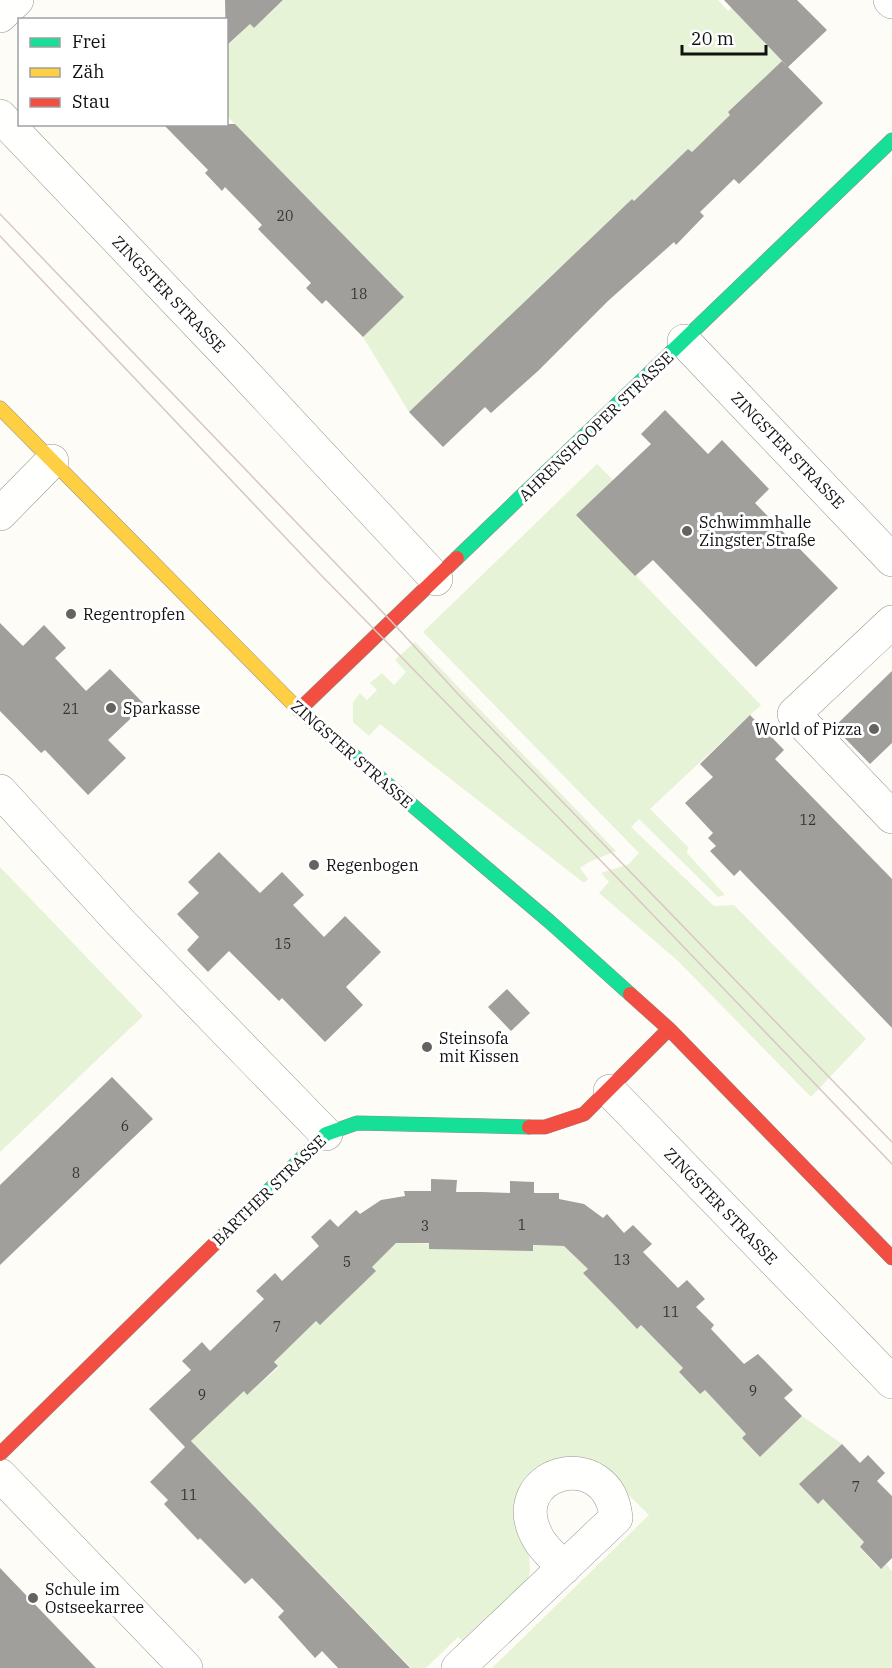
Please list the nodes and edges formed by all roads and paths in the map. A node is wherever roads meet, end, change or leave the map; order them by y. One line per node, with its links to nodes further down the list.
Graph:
1 (17, 0): 2 (street)
2 (0, 16)
3 (0, 116): 10 (street, ZINGSTER STRASSE)
4 (892, 140): 5 (street, AHRENSHOOPER STRASSE)
5 (684, 341): 9 (street, ZINGSTER STRASSE); 10 (street, AHRENSHOOPER STRASSE)
6 (0, 408): 7 (street, ZINGSTER STRASSE)
7 (52, 462): 8 (street); 12 (street, ZINGSTER STRASSE)
8 (0, 514)
9 (892, 560)
10 (436, 579): 12 (street, AHRENSHOOPER STRASSE)
11 (892, 622): 14 (street)
12 (299, 710): 15 (street, ZINGSTER STRASSE)
13 (0, 791): 17 (street)
14 (892, 817)
15 (669, 1029): 16 (street); 18 (street, ZINGSTER STRASSE)
16 (610, 1090): 17 (street, BARTHER STRASSE); 19 (street, ZINGSTER STRASSE)
17 (326, 1134): 20 (street, BARTHER STRASSE)
18 (892, 1258)
19 (892, 1382)
20 (0, 1454)
21 (0, 1475): 23 (street)
22 (564, 1568): 24 (street)
23 (186, 1668)
24 (458, 1668)

